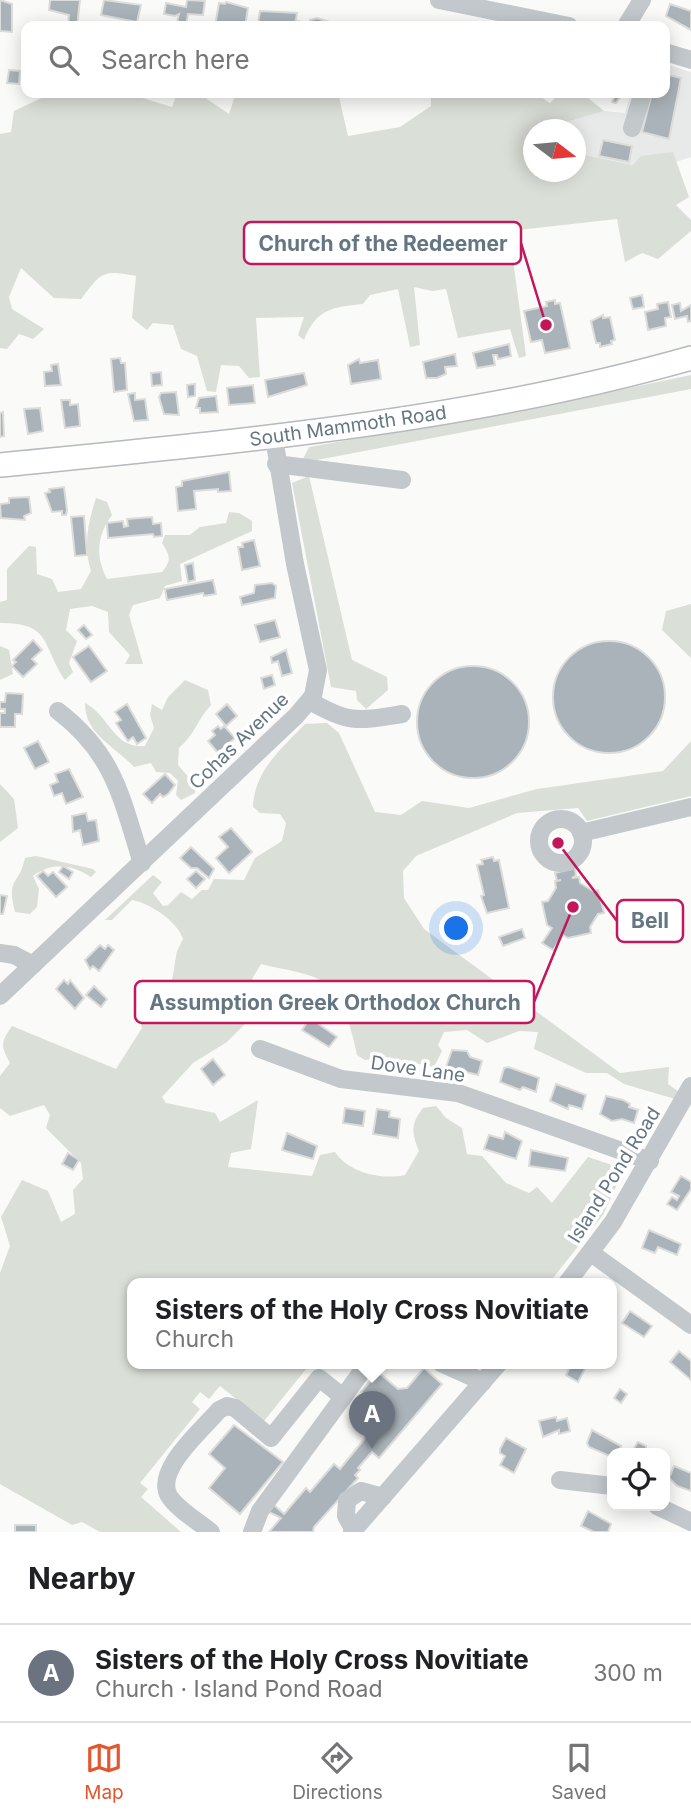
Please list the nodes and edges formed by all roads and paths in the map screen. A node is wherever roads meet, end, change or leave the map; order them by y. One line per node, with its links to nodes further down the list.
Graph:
1 (439, 0): 3 (street)
2 (642, 0): 4 (street)
3 (544, 21)
4 (629, 21)
5 (670, 54): 6 (street)
6 (691, 60)
7 (641, 98): 8 (street)
8 (632, 128)
9 (691, 358): 10 (main road, South Mammoth Road)
10 (274, 438): 11 (street, Cohas Avenue); 12 (main road, South Mammoth Road)
11 (276, 464): 13 (street); 14 (street, Cohas Avenue)
12 (0, 465)
13 (401, 480)
14 (310, 701): 16 (street); 19 (street, Cohas Avenue)
15 (58, 710): 19 (street)
16 (402, 714)
17 (691, 807): 18 (street)
18 (581, 832)
19 (142, 863): 21 (street, Cohas Avenue)
20 (0, 953): 21 (street)
21 (33, 965): 22 (street, Cohas Avenue)
22 (0, 996)
23 (260, 1049): 25 (street, Dove Lane)
24 (691, 1086): 25 (street, Island Pond Road)
25 (650, 1161): 26 (street, Island Pond Road)
26 (591, 1253): 27 (street, Island Pond Road); 28 (street)
27 (571, 1278)
28 (691, 1325)
29 (364, 1369): 33 (street)
30 (454, 1369): 32 (street)
31 (494, 1369): 32 (street)
32 (483, 1382): 36 (street)
33 (343, 1397): 40 (street); 41 (street)
34 (559, 1480): 35 (street)
35 (607, 1485)
36 (383, 1497): 39 (street); 39 (street)
37 (668, 1511): 38 (street)
38 (691, 1522)
39 (353, 1531)
40 (211, 1532)
41 (252, 1532)

